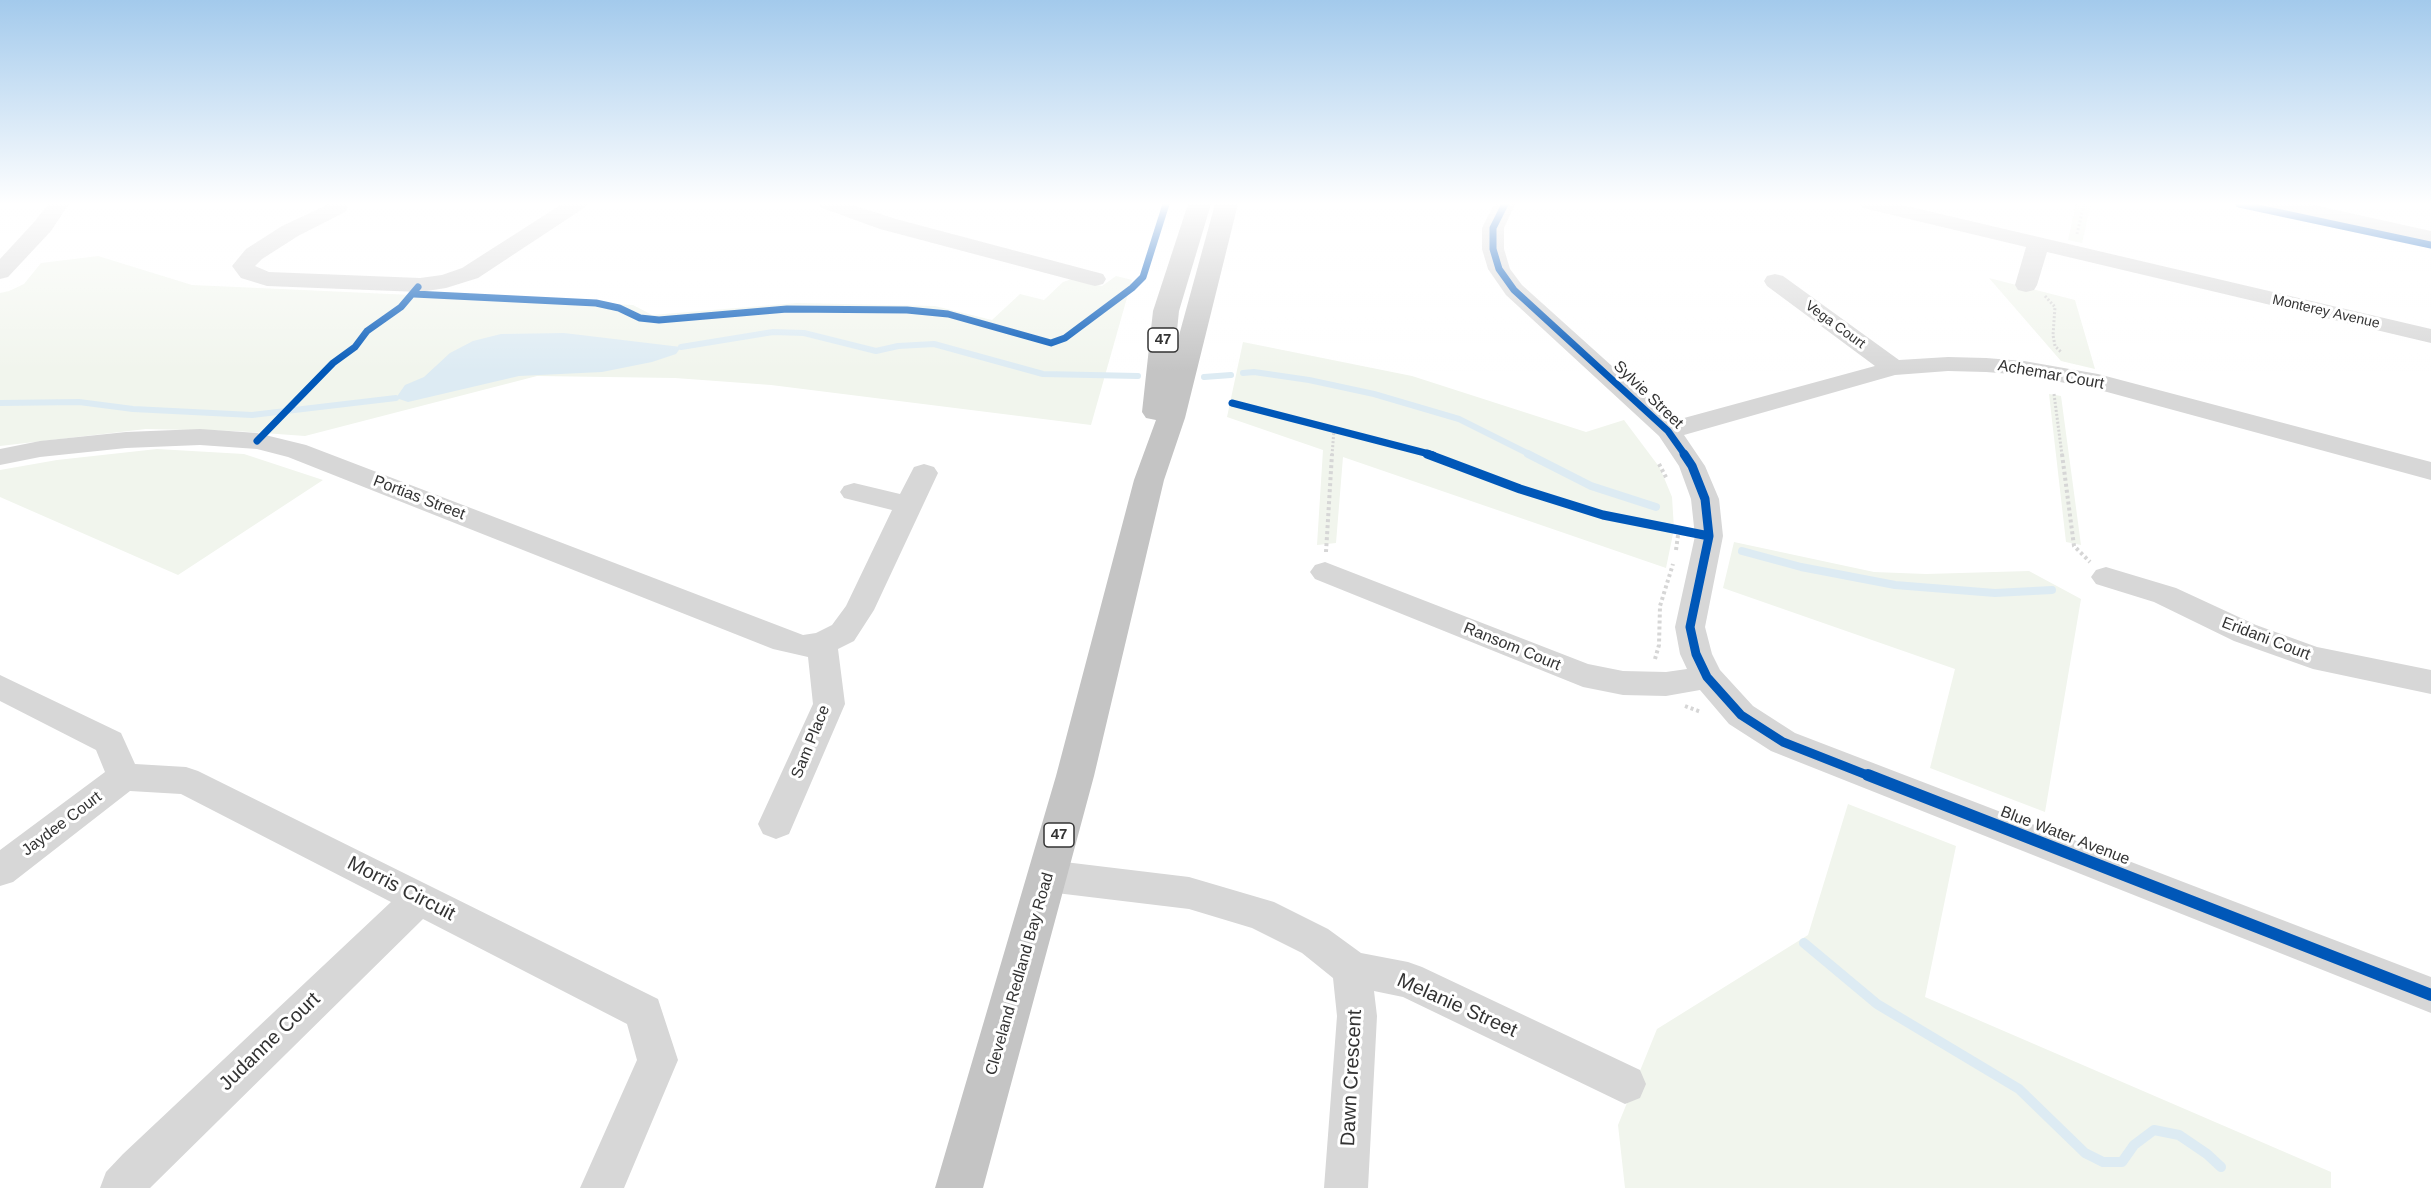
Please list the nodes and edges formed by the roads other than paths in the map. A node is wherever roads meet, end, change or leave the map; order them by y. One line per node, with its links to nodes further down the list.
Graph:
1 (249, 259): 2 (street)
2 (491, 259)
3 (1022, 259): 10 (street)
4 (1181, 259): 15 (highway, Cleveland Redland Bay Road / 47)
5 (1205, 259): 15 (highway)
6 (1212, 259): 22 (highway, Cleveland Redland Bay Road / 47)
7 (1496, 259): 18 (street, Sylvie Street)
8 (2033, 259): 13 (street)
9 (2104, 259): 16 (street, Monterey Avenue)
10 (1058, 269): 11 (street); 14 (street)
11 (1095, 279)
12 (1775, 281): 17 (street, Vega Court)
13 (2026, 285)
14 (1034, 289)
15 (1166, 311): 22 (highway, Cleveland Redland Bay Road / 47)
16 (2431, 336)
17 (1894, 368): 18 (street, Achemar Court); 20 (street, Achemar Court)
18 (1668, 431): 28 (street, Sylvie Street)
19 (0, 457): 27 (street, Portias Street)
20 (2431, 471)
21 (924, 473): 24 (street)
22 (1149, 480): 34 (highway, Cleveland Redland Bay Road / 47)
23 (854, 492): 24 (street)
24 (909, 505): 27 (street)
25 (1325, 572): 28 (street, Ransom Court)
26 (2106, 577): 29 (street, Eridani Court)
27 (822, 644): 32 (street, Sam Place)
28 (1707, 677): 37 (street, Blue Water Avenue)
29 (2431, 682)
30 (0, 687): 31 (street)
31 (124, 777): 33 (street, Jaydee Court); 35 (street, Morris Circuit)
32 (776, 824)
33 (0, 871)
34 (1048, 876): 36 (street, Melanie Street); 41 (highway, Cleveland Redland Bay Road / 47)
35 (419, 898): 39 (street, Judanne Court); 40 (street, Morris Circuit)
36 (1352, 969): 38 (street, Melanie Street); 42 (street, Dawn Crescent)
37 (2431, 995)
38 (1625, 1084)
39 (122, 1188)
40 (602, 1188)
41 (959, 1188)
42 (1346, 1188)

